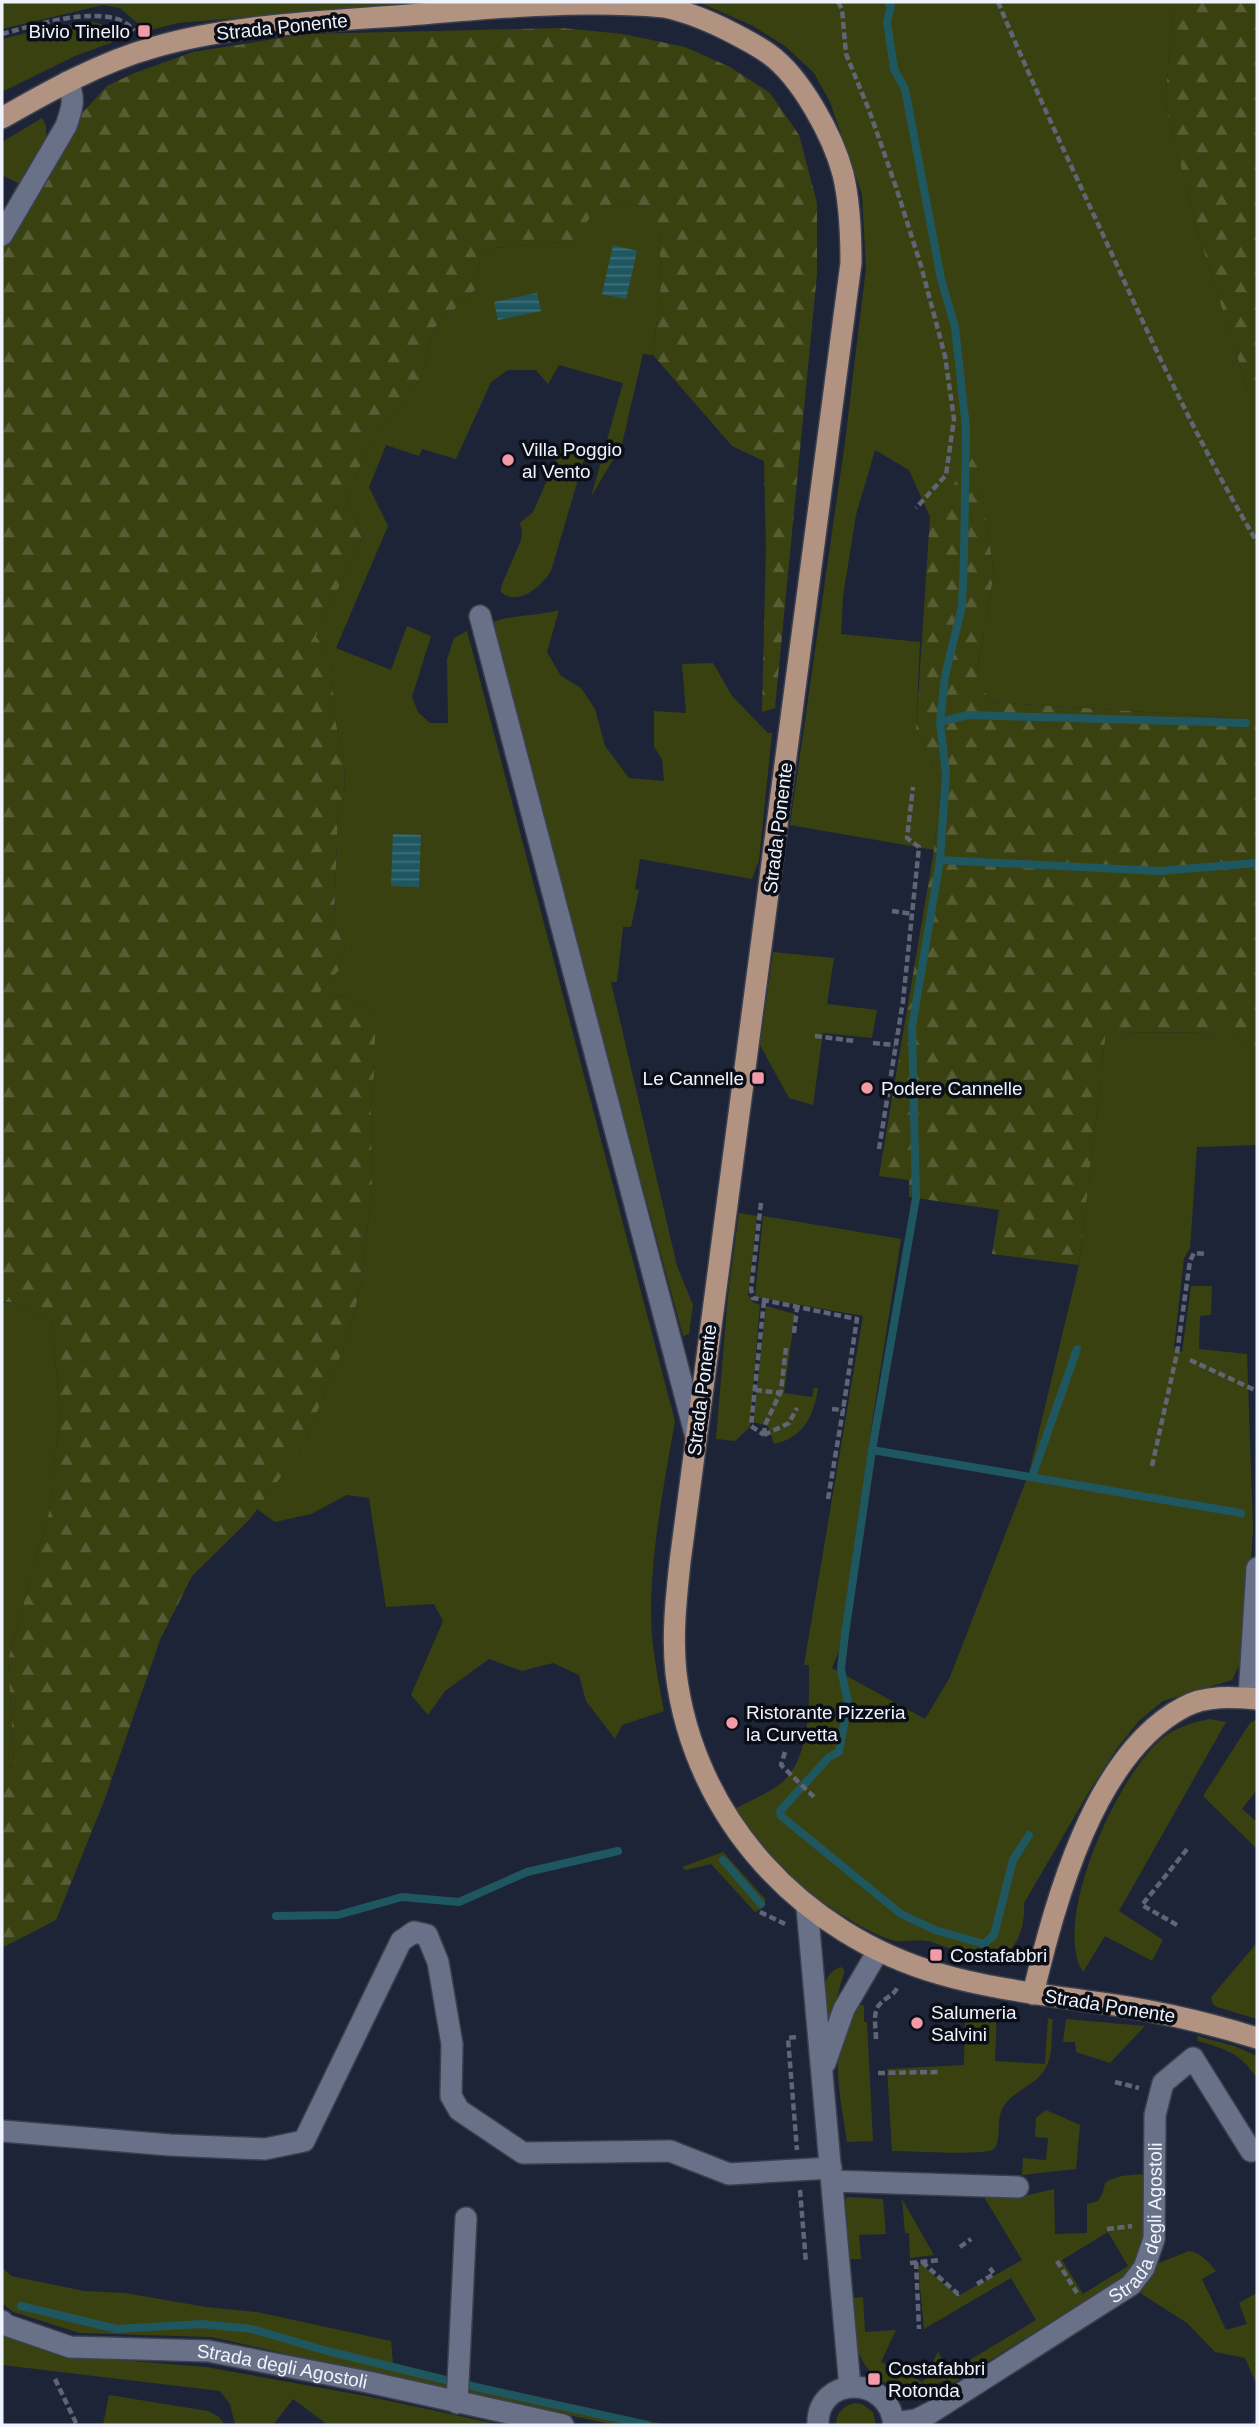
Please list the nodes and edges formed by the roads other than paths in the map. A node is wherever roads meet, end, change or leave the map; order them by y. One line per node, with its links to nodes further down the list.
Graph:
1 (536, 3): 2 (main road, Strada Ponente); 6 (main road, Strada Ponente)
2 (67, 82): 3 (main road, Strada Ponente); 4 (street)
3 (2, 118)
4 (2, 235)
5 (480, 616): 6 (street)
6 (696, 1437): 9 (main road, Strada Ponente)
7 (1257, 1568): 8 (street)
8 (1253, 1698): 11 (main road)
9 (807, 1906): 10 (main road, Strada Ponente); 13 (street)
10 (878, 1951): 11 (main road, Strada Ponente); 13 (street)
11 (1033, 1994): 12 (main road, Strada Ponente)
12 (1257, 2038)
13 (822, 2075): 16 (street)
14 (2, 2131): 16 (street)
15 (1251, 2151): 23 (street, Strada degli Agostoli)
16 (831, 2175): 17 (street); 20 (street)
17 (1018, 2187)
18 (466, 2218): 21 (street)
19 (2, 2321): 21 (street, Strada degli Agostoli)
20 (850, 2387): 22 (street); 23 (street, Strada degli Agostoli)
21 (457, 2403): 24 (street, Strada degli Agostoli)
22 (815, 2423)
23 (894, 2424)
24 (563, 2425)

